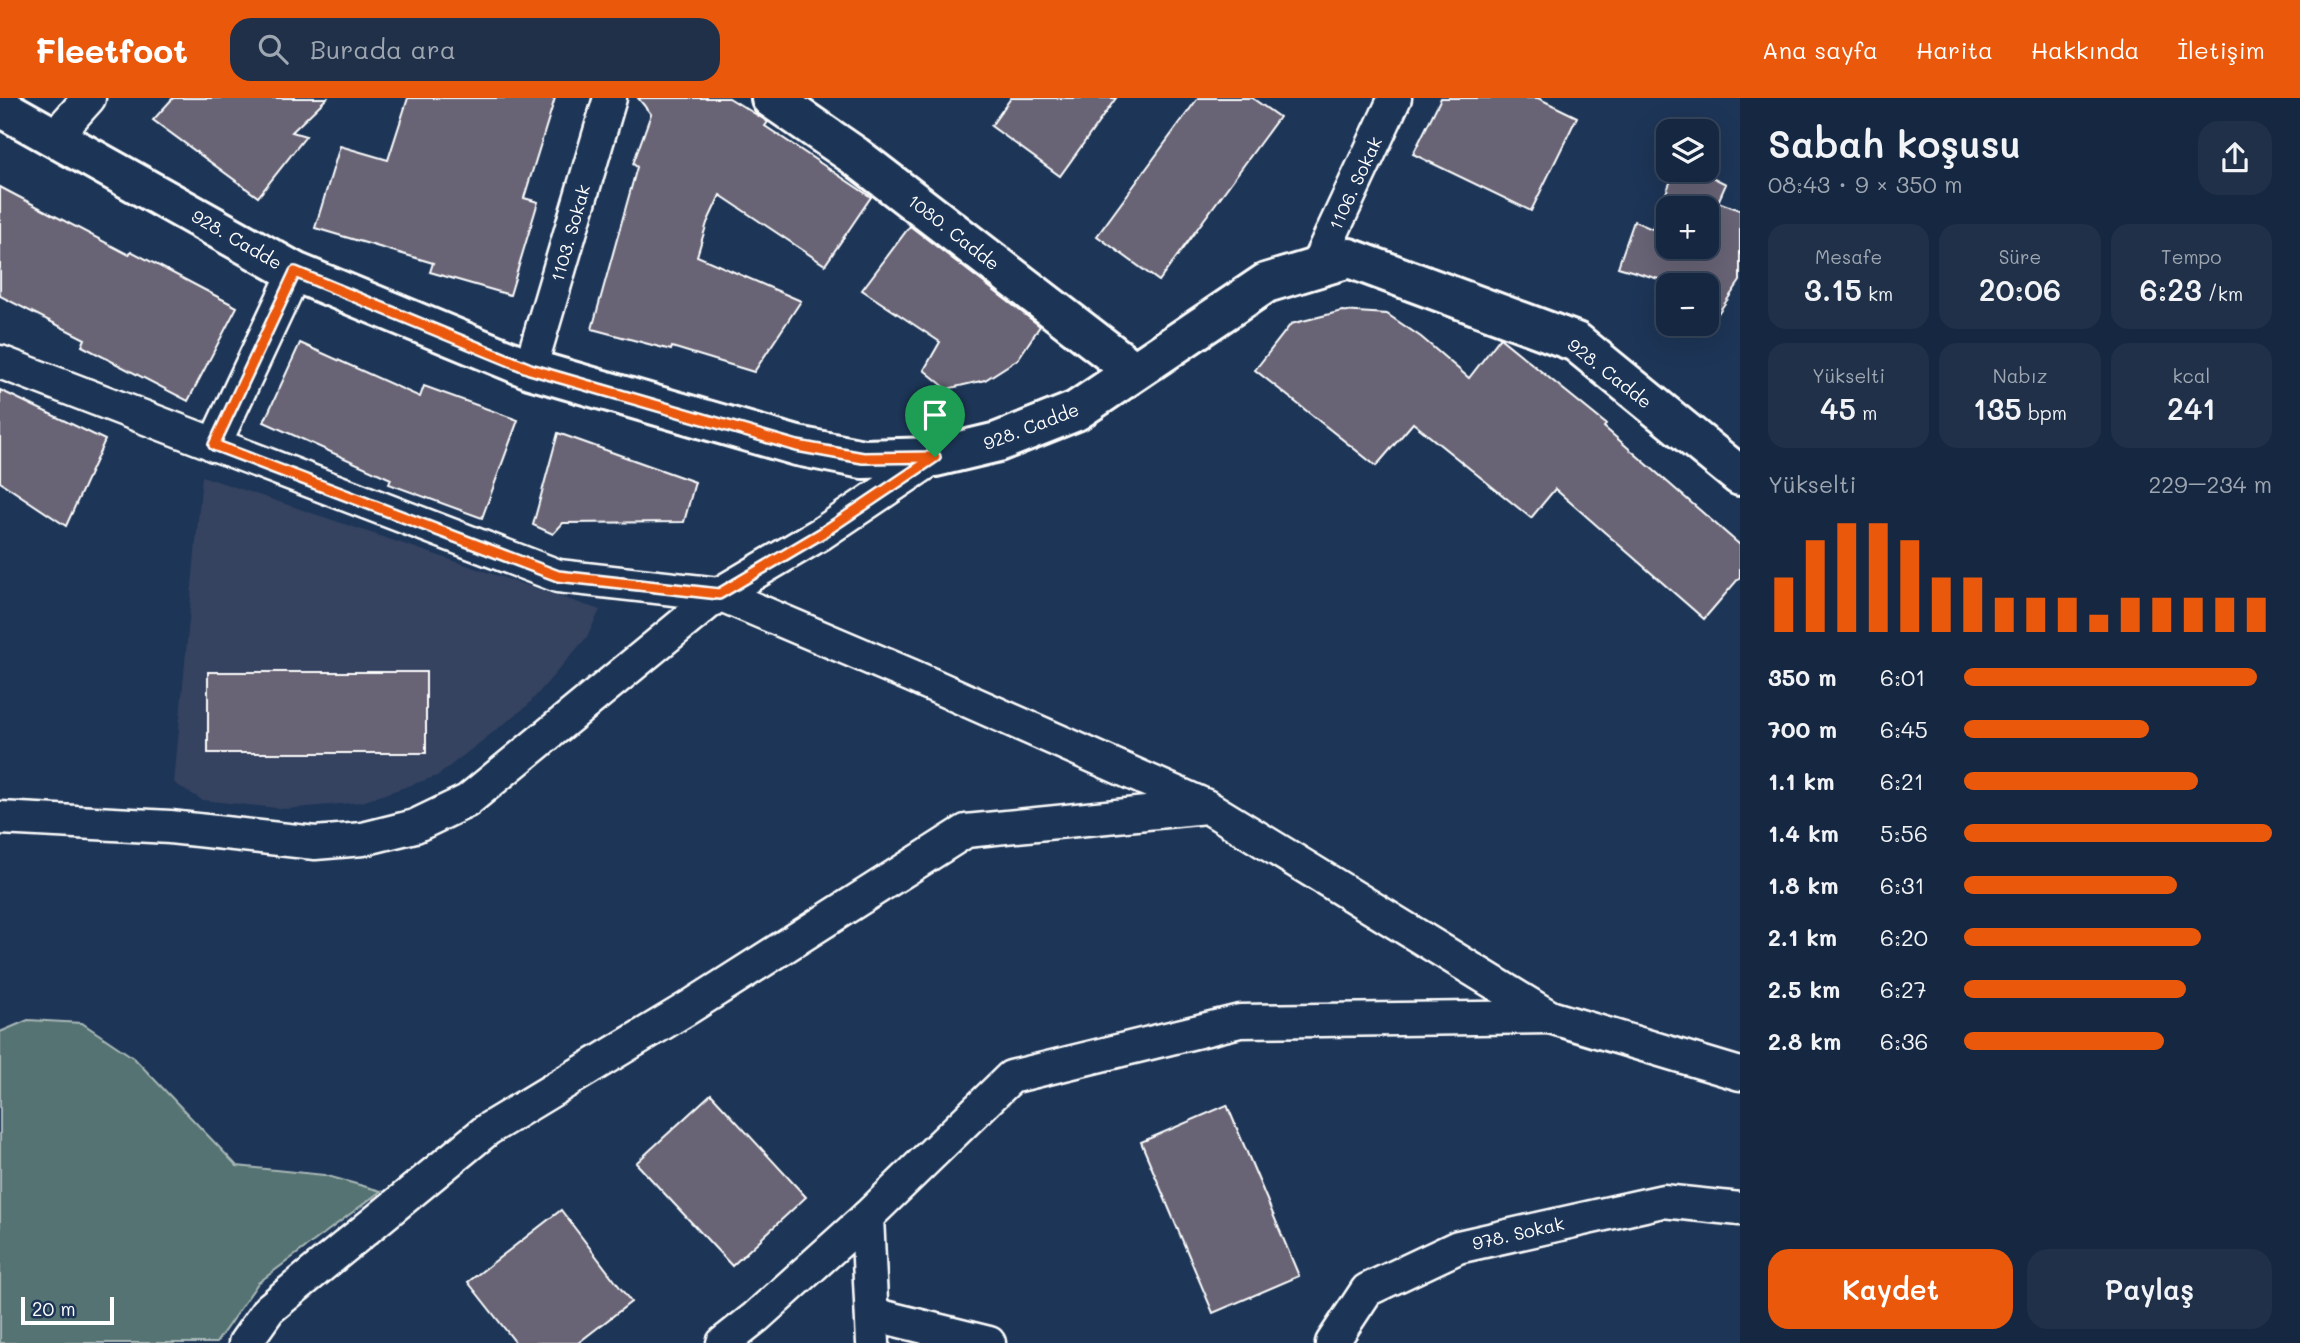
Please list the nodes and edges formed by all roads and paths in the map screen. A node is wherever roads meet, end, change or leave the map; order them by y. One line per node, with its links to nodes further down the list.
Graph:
1 (89, 98): 6 (street)
2 (610, 98): 10 (street, 1103. Sokak)
3 (771, 98): 11 (street, 1080. Cadde)
4 (1386, 101): 7 (street, 1106. Sokak)
5 (0, 107): 6 (street, 928. Cadde)
6 (55, 136): 8 (street, 928. Cadde)
7 (1316, 267): 11 (street, 928. Cadde); 14 (street, 928. Cadde)
8 (295, 272): 10 (street, 928. Cadde); 12 (street)
9 (0, 362): 12 (street)
10 (530, 369): 13 (street, 928. Cadde)
11 (1134, 371): 13 (street, 928. Cadde)
12 (214, 445): 15 (street)
13 (935, 457): 15 (street)
14 (1737, 467)
15 (719, 594): 16 (street); 17 (street)
16 (1206, 806): 18 (street); 23 (street)
17 (0, 818)
18 (1550, 1017): 19 (street); 21 (street)
19 (1740, 1074)
20 (1740, 1209): 26 (street, 978. Sokak)
21 (867, 1217): 22 (street); 24 (street)
22 (873, 1329): 25 (street)
23 (245, 1343)
24 (723, 1343)
25 (989, 1343)
26 (1332, 1343)

